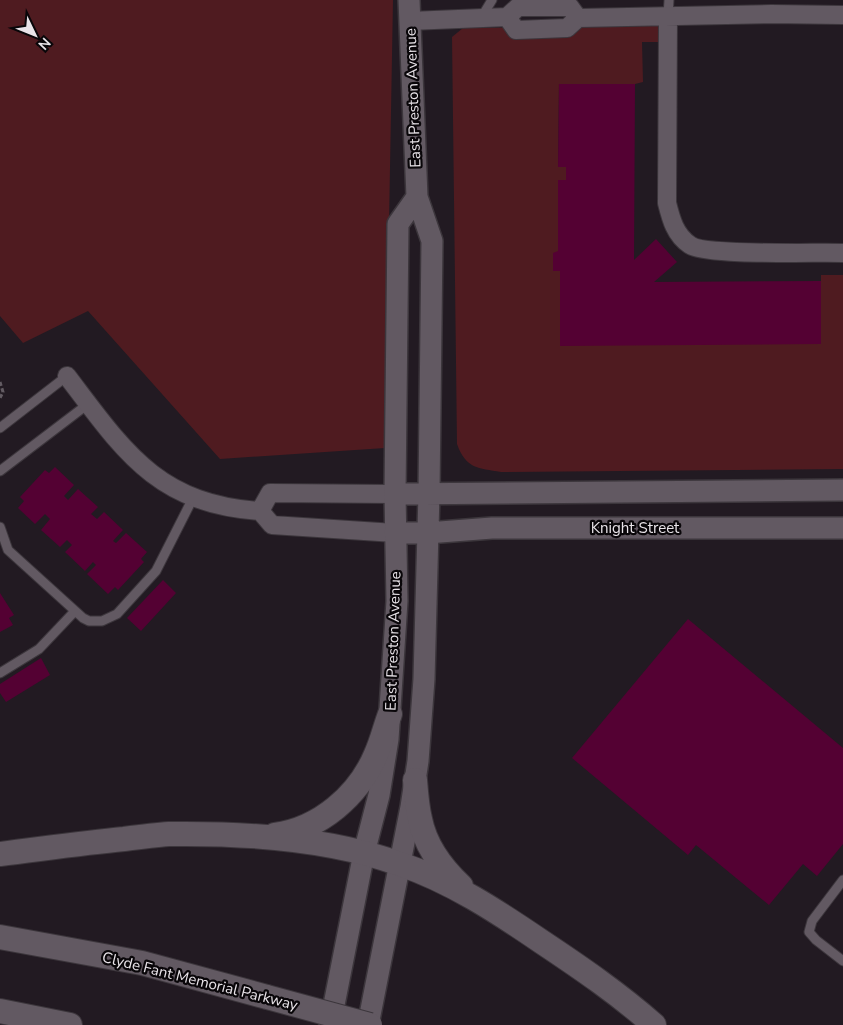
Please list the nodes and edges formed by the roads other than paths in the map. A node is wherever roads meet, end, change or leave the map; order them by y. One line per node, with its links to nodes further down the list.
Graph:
1 (492, 0): 5 (lane)
2 (668, 8): 4 (street); 5 (street); 7 (street)
3 (409, 10): 5 (street); 6 (street, East Preston Avenue)
4 (843, 15)
5 (481, 18)
6 (417, 197): 13 (street, East Preston Avenue); 14 (street, East Preston Avenue)
7 (843, 253)
8 (67, 376): 9 (street); 10 (lane)
9 (88, 404): 11 (lane); 15 (street)
10 (0, 428)
11 (0, 472)
12 (843, 490): 13 (street)
13 (429, 493): 14 (street); 20 (street, East Preston Avenue)
14 (395, 494): 16 (street); 19 (street, East Preston Avenue)
15 (193, 498): 16 (street); 21 (lane)
16 (260, 511): 19 (street)
17 (0, 527): 21 (lane)
18 (843, 528): 20 (street, Knight Street)
19 (395, 533): 20 (street, Knight Street); 23 (street, East Preston Avenue)
20 (427, 533): 24 (street, East Preston Avenue)
21 (75, 611): 22 (lane)
22 (0, 673)
23 (390, 714): 25 (main road); 26 (street, East Preston Avenue)
24 (415, 780): 28 (street, East Preston Avenue); 30 (main road)
25 (256, 837): 26 (main road); 27 (main road)
26 (364, 853): 28 (main road); 35 (street, East Preston Avenue)
27 (0, 854)
28 (401, 864): 30 (main road); 36 (street, East Preston Avenue)
29 (843, 880): 32 (lane)
30 (479, 902): 37 (main road)
31 (0, 937): 36 (main road, Clyde Fant Memorial Parkway, bridge)
32 (843, 962)
33 (0, 1011): 34 (main road)
34 (70, 1025)
35 (330, 1025)
36 (369, 1025)
37 (654, 1025)

